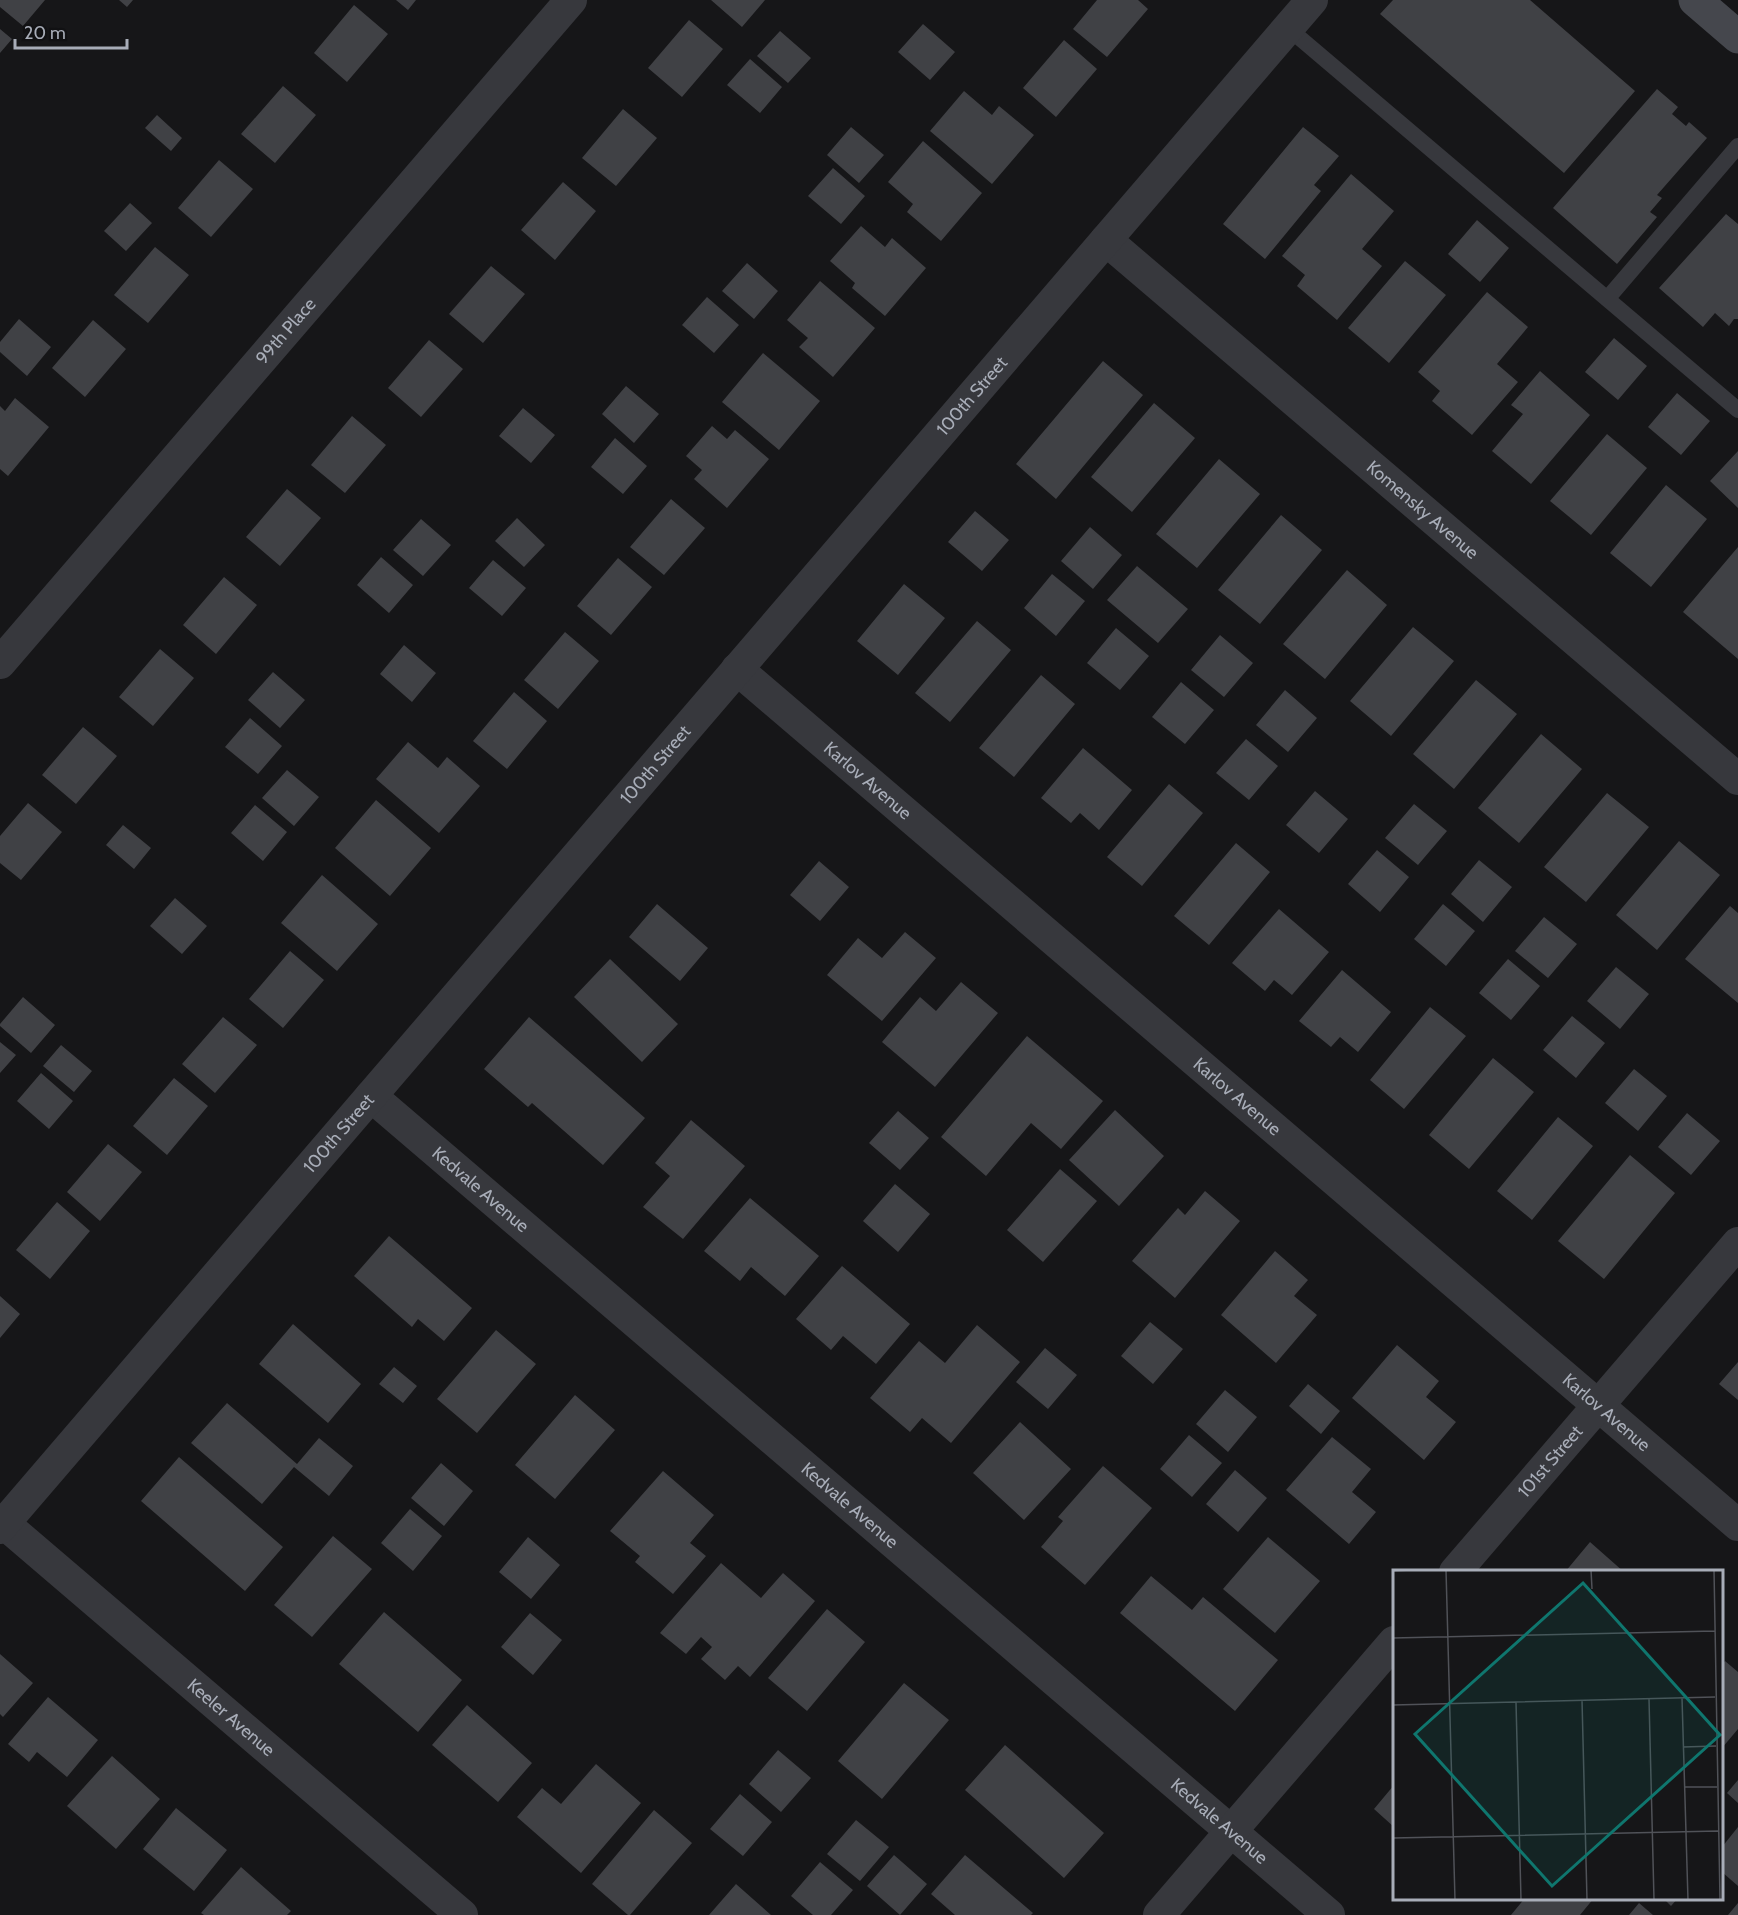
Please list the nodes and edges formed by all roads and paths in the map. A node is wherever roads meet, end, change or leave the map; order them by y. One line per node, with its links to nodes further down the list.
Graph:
1 (571, 0): 10 (street, 99th Place)
2 (1312, 0): 4 (street, 100th Street)
3 (1695, 0): 5 (main road)
4 (1288, 28): 7 (street, 100th Street); 8 (lane)
5 (1738, 37)
6 (1738, 146): 8 (lane)
7 (1106, 240): 11 (street, 100th Street); 12 (street, Komensky Avenue)
8 (1607, 299): 9 (lane)
9 (1738, 410)
10 (0, 663)
11 (737, 669): 13 (street, 100th Street); 15 (street, Karlov Avenue)
12 (1738, 779)
13 (370, 1096): 16 (street, 100th Street); 20 (street, Kedvale Avenue)
14 (1738, 1243): 15 (street, 101st Street)
15 (1598, 1405): 17 (street, Karlov Avenue); 18 (street, 101st Street)
16 (1, 1524): 21 (street, Keeler Avenue)
17 (1738, 1525)
18 (1457, 1570)
19 (1393, 1644): 20 (street)
20 (1231, 1831): 22 (street); 23 (street, Kedvale Avenue)
21 (462, 1915)
22 (1159, 1915)
23 (1329, 1915)

